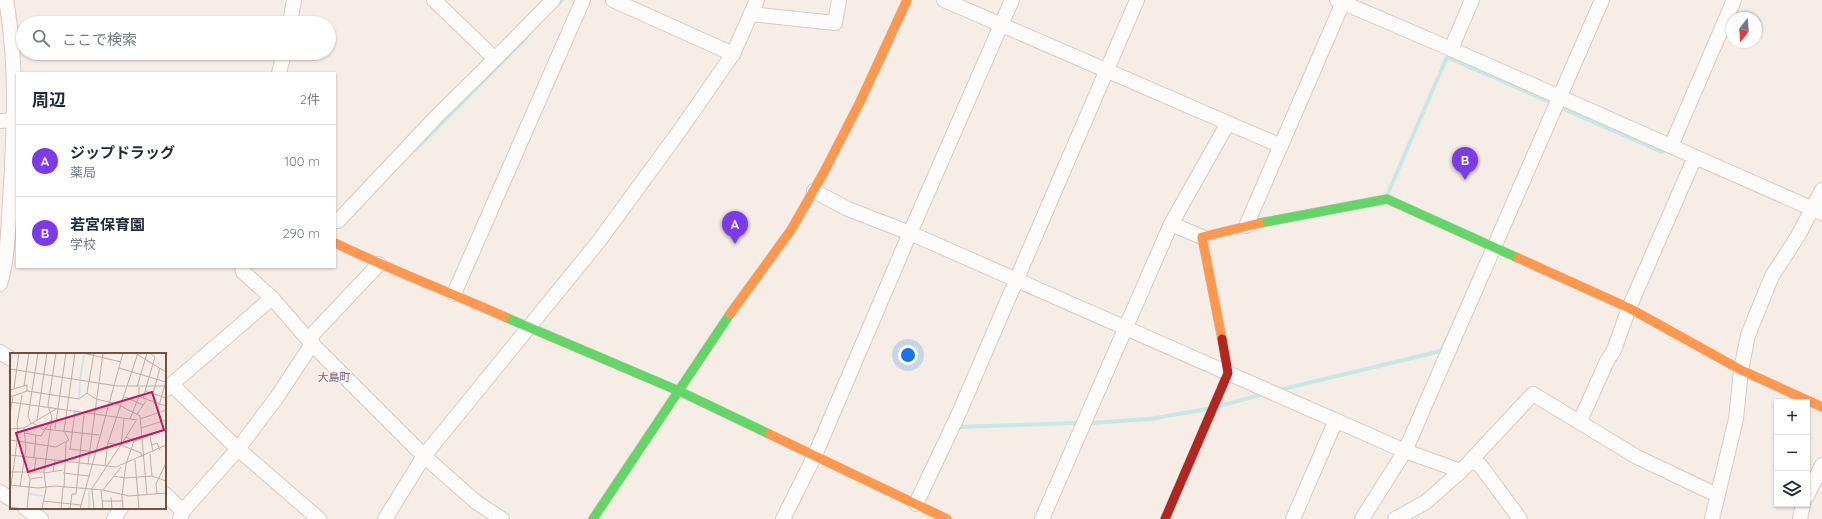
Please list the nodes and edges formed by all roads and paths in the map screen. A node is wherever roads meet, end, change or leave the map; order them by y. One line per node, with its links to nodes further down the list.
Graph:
1 (5, 0): 16 (street); 28 (street)
2 (294, 0): 19 (street)
3 (434, 0): 23 (street)
4 (553, 0): 23 (street)
5 (583, 0): 48 (street)
6 (613, 0): 22 (street)
7 (757, 0): 18 (street)
8 (839, 0): 18 (street)
9 (907, 0): 34 (street)
10 (944, 0): 20 (street)
11 (1012, 0): 20 (street)
12 (1137, 0): 25 (street)
13 (1472, 0): 21 (street)
14 (1602, 0): 27 (street)
15 (1734, 0): 31 (street)
16 (0, 1)
17 (1341, 1): 21 (street); 30 (street)
18 (751, 14): 22 (street)
19 (291, 16)
20 (1002, 25): 25 (street); 39 (street)
21 (1451, 49): 27 (street)
22 (733, 54): 52 (street)
23 (495, 59): 36 (street)
24 (282, 60): 26 (street)
25 (1107, 70): 29 (street); 46 (street)
26 (279, 72)
27 (1559, 97): 31 (street); 43 (street)
28 (10, 121): 40 (street)
29 (1228, 123): 30 (street); 37 (street)
30 (1281, 146): 38 (street)
31 (1671, 146): 32 (street)
32 (1696, 157): 35 (street); 50 (street)
33 (1822, 190): 35 (street)
34 (814, 191): 39 (street); 59 (street)
35 (1817, 211): 56 (street)
36 (336, 221)
37 (1171, 224): 41 (street); 51 (street)
38 (1246, 226): 41 (street); 43 (street)
39 (910, 233): 46 (street); 65 (street)
40 (8, 236): 47 (street)
41 (1202, 237): 57 (street)
42 (336, 243): 44 (street)
43 (1494, 246): 50 (street); 64 (street)
44 (379, 264): 48 (street); 53 (street)
45 (242, 268): 49 (street)
46 (1016, 279): 51 (street); 73 (street)
47 (0, 284)
48 (454, 294): 52 (street)
49 (272, 298): 53 (street); 58 (street)
50 (1629, 308): 56 (street); 62 (street)
51 (1126, 327): 57 (street); 86 (street)
52 (529, 328): 59 (street); 66 (street)
53 (312, 344): 63 (street); 66 (street)
54 (0, 352): 55 (street)
55 (10, 358)
56 (1741, 370): 60 (street); 71 (street)
57 (1228, 373): 61 (street); 87 (street)
58 (168, 388): 63 (street)
59 (679, 391): 65 (street); 83 (street)
60 (1822, 407)
61 (1336, 420): 64 (street); 88 (street)
62 (1580, 421): 67 (street); 71 (street)
63 (238, 449): 77 (street); 80 (street)
64 (1405, 451): 69 (street); 89 (street)
65 (815, 455): 73 (street); 84 (street)
66 (424, 456): 81 (street); 82 (street)
67 (1471, 461): 69 (street); 91 (street)
68 (1822, 465): 70 (street)
69 (1461, 471): 90 (street)
70 (1810, 490)
71 (1717, 494): 92 (street)
72 (166, 495): 77 (street)
73 (916, 504): 85 (street)
74 (1802, 507): 93 (street)
75 (26, 509): 78 (street)
76 (120, 509): 79 (street)
77 (182, 515)
78 (41, 519)
79 (114, 519)
80 (319, 519)
81 (385, 519)
82 (502, 519)
83 (593, 519)
84 (783, 519)
85 (947, 519)
86 (1042, 519)
87 (1165, 519)
88 (1293, 519)
89 (1362, 519)
90 (1395, 519)
91 (1520, 519)
92 (1712, 519)
93 (1800, 519)

